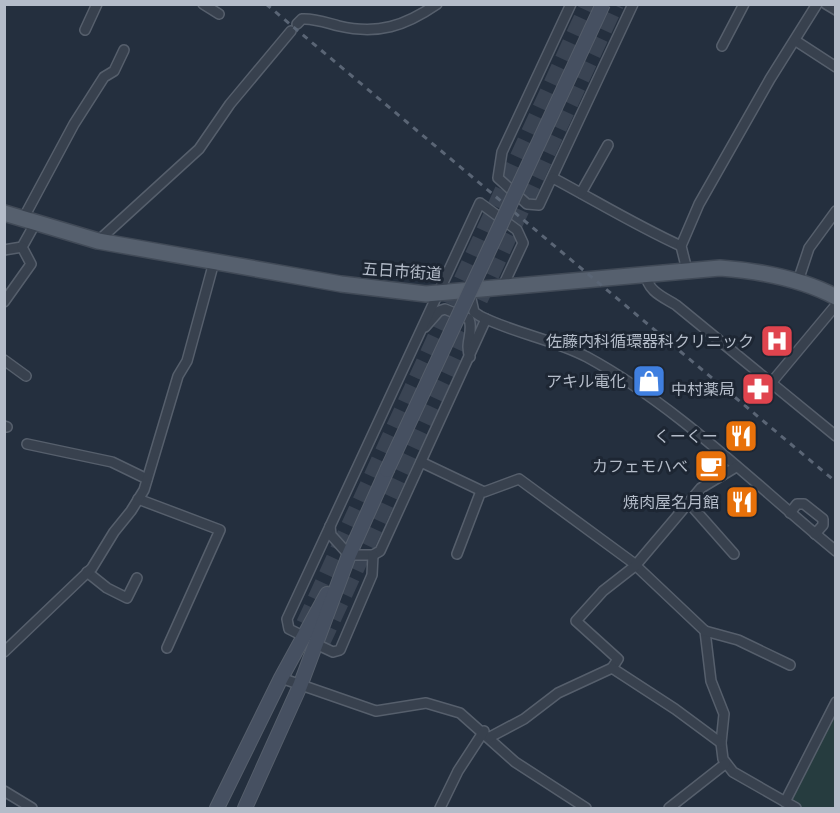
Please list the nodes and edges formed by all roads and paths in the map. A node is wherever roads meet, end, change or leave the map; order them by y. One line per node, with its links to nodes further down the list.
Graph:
1 (97, 4): 12 (street)
2 (203, 4): 11 (street)
3 (437, 4): 23 (street)
4 (571, 4): 18 (street)
5 (603, 4): 57 (street, bridge)
6 (633, 4): 18 (street)
7 (744, 4): 14 (street)
8 (817, 4): 13 (street)
9 (826, 4): 10 (street)
10 (836, 10)
11 (219, 14)
12 (85, 30)
13 (796, 41): 16 (street); 24 (street)
14 (722, 46)
15 (124, 50): 22 (street)
16 (836, 67)
17 (608, 145): 19 (street)
18 (553, 178): 19 (street)
19 (580, 193): 24 (street)
20 (4, 213): 22 (main road, 五日市街道)
21 (834, 214): 30 (street)
22 (29, 220): 23 (main road, 五日市街道); 25 (street)
23 (98, 241): 27 (main road, 五日市街道)
24 (681, 246): 28 (street)
25 (22, 247): 26 (street); 35 (street)
26 (4, 250)
27 (214, 262): 33 (main road, 五日市街道); 47 (street)
28 (687, 270): 29 (main road, 五日市街道); 30 (main road, 五日市街道)
29 (646, 274): 31 (main road, 五日市街道); 42 (street)
30 (798, 281): 34 (main road, 五日市街道)
31 (501, 289): 32 (main road, 五日市街道); 33 (street)
32 (471, 291): 33 (main road, 五日市街道); 37 (street)
33 (437, 294): 38 (street)
34 (836, 297)
35 (4, 302)
36 (836, 305): 42 (street)
37 (486, 319): 39 (street); 46 (street)
38 (418, 335): 39 (street); 52 (street)
39 (470, 357): 45 (street)
40 (4, 360): 41 (street)
41 (26, 375)
42 (771, 383): 43 (street)
43 (836, 436)
44 (27, 444): 47 (street)
45 (421, 462): 48 (street); 58 (street)
46 (736, 467): 50 (street); 51 (street)
47 (147, 479): 49 (street)
48 (481, 491): 55 (street); 59 (street)
49 (138, 499): 60 (street); 65 (street)
50 (689, 503): 56 (street); 59 (street)
51 (790, 513): 53 (street); 53 (street)
52 (330, 526): 57 (street); 63 (street)
53 (815, 534): 54 (street)
54 (836, 551)
55 (457, 554)
56 (734, 554)
57 (349, 555): 58 (street); 63 (street); 64 (street)
58 (373, 555): 64 (street)
59 (635, 566): 62 (street); 68 (street)
60 (87, 572): 61 (street); 66 (street)
61 (137, 578)
62 (705, 631): 67 (street); 73 (street)
63 (303, 636): 69 (street)
64 (316, 644): 70 (street)
65 (167, 648)
66 (4, 652)
67 (790, 665)
68 (612, 668): 72 (street); 73 (street)
69 (281, 678): 70 (street); 79 (street)
70 (300, 686): 72 (street); 80 (street)
71 (836, 702): 77 (street)
72 (487, 734): 76 (street); 81 (street)
73 (721, 743): 74 (street)
74 (725, 764): 77 (street); 84 (street)
75 (4, 791): 78 (street)
76 (571, 799): 82 (street); 83 (street)
77 (785, 802): 85 (street)
78 (32, 808)
79 (217, 808)
80 (245, 808)
81 (440, 808)
82 (564, 808)
83 (586, 808)
84 (669, 808)
85 (796, 808)

